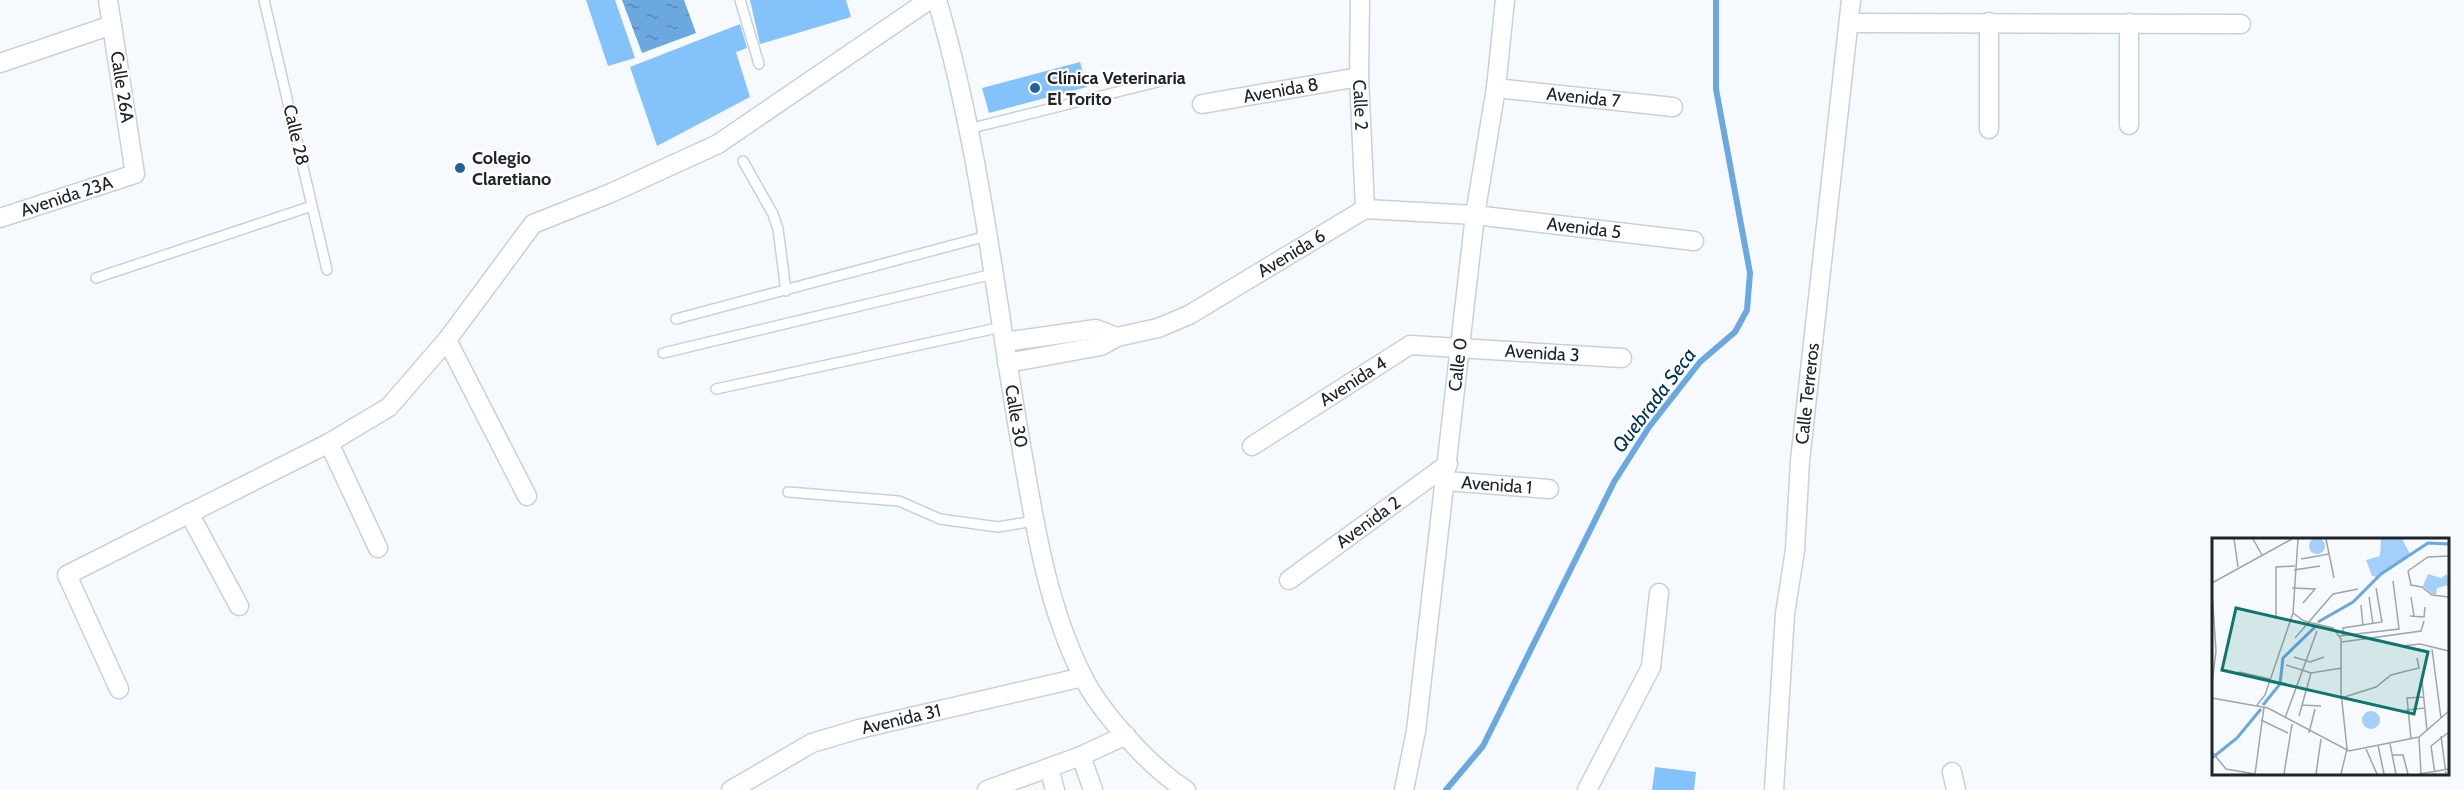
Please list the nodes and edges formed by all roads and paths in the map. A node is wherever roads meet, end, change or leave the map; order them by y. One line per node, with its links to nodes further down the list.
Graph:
1 (108, 0): 13 (street, Calle 26A)
2 (264, 0): 26 (lane, Calle 28)
3 (740, 0): 15 (lane)
4 (929, 0): 39 (street)
5 (937, 0): 22 (street, Calle 30)
6 (1360, 0): 16 (street, Calle 2)
7 (1504, 0): 18 (street, Calle 0)
8 (1851, 0): 10 (street, Calle Terreros)
9 (1989, 22): 10 (street); 11 (street); 23 (street)
10 (1849, 23): 69 (street, Calle Terreros)
11 (2129, 23): 12 (street); 21 (street)
12 (2241, 24)
13 (112, 25): 14 (street); 25 (street, Calle 26A)
14 (0, 63)
15 (759, 64)
16 (1359, 77): 19 (street, Avenida 8); 27 (street, Calle 2)
17 (1165, 80): 22 (lane)
18 (1496, 88): 20 (street, Avenida 7); 28 (street, Calle 0)
19 (1203, 104)
20 (1673, 107)
21 (2129, 125)
22 (968, 129): 30 (street, Calle 30)
23 (1989, 129)
24 (743, 161): 35 (lane)
25 (135, 174): 29 (street, Avenida 23A)
26 (312, 206): 32 (lane, Calle 28); 34 (lane)
27 (1365, 209): 28 (street); 38 (street, Avenida 6)
28 (1474, 215): 31 (street, Avenida 5); 40 (street, Calle 0)
29 (0, 218)
30 (987, 236): 33 (street, Calle 30); 35 (lane)
31 (1694, 241)
32 (327, 270)
33 (993, 274): 37 (street, Calle 30); 41 (lane)
34 (96, 278)
35 (786, 291): 36 (lane)
36 (676, 319)
37 (1004, 335): 38 (street, Avenida 6); 43 (street, Calle 30); 44 (lane)
38 (1117, 337): 43 (street, Avenida 6)
39 (447, 340): 45 (street); 50 (street)
40 (1461, 346): 42 (street, Avenida 3); 46 (street, Avenida 4); 47 (street, Calle 0)
41 (663, 353)
42 (1622, 357)
43 (1007, 363): 52 (street, Calle 30)
44 (716, 388)
45 (329, 443): 51 (street); 53 (street)
46 (1252, 446)
47 (1447, 473): 48 (street, Avenida 1); 54 (street, Avenida 2); 67 (street, Calle 0)
48 (1549, 489)
49 (788, 492): 52 (lane)
50 (527, 496)
51 (189, 513): 56 (street); 58 (street)
52 (1034, 521): 57 (street, Calle 30)
53 (378, 548)
54 (1289, 580)
55 (1659, 593): 68 (street)
56 (238, 606)
57 (1083, 677): 59 (street, Calle 30); 62 (street, Avenida 31)
58 (119, 688)
59 (1126, 735): 60 (street); 66 (street, Calle 30)
60 (1082, 756): 61 (street); 65 (street)
61 (1048, 768): 63 (street); 64 (street)
62 (731, 790)
63 (987, 790)
64 (1055, 790)
65 (1093, 790)
66 (1186, 790)
67 (1404, 790)
68 (1587, 790)
69 (1774, 790)

